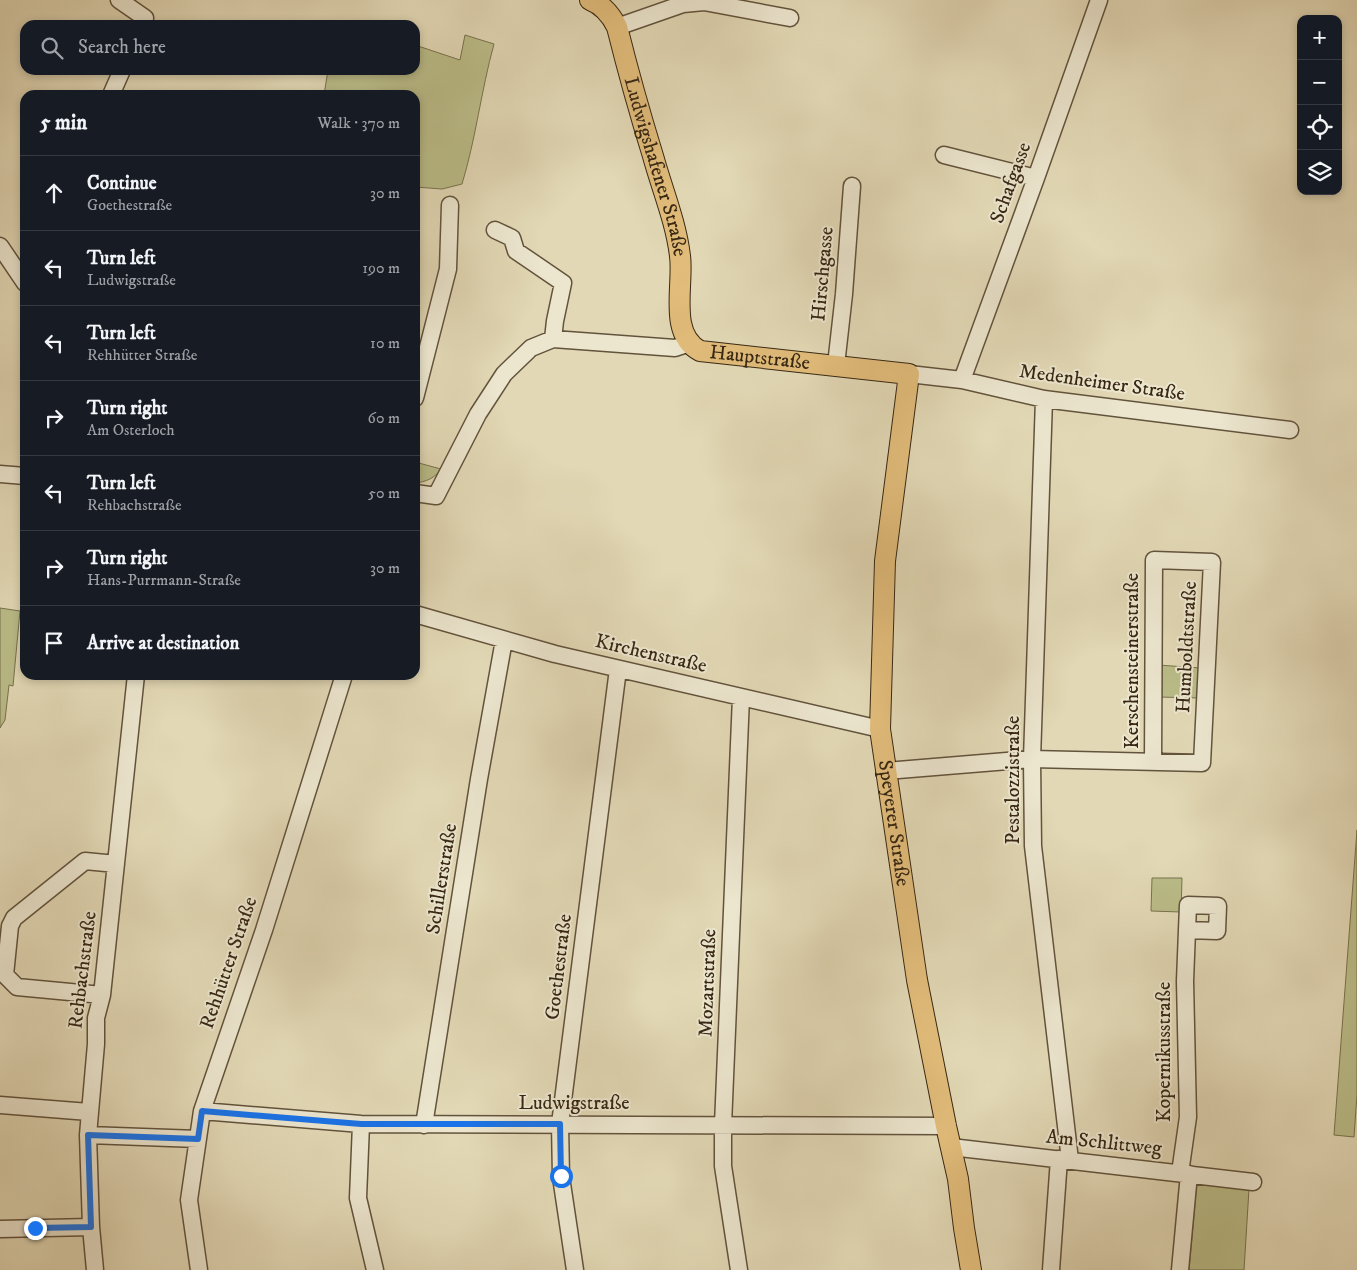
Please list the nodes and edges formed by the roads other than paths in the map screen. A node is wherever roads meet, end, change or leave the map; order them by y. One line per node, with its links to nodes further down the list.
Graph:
1 (119, 0): 6 (street)
2 (590, 0): 8 (main road, Ludwigshafener Straße)
3 (1099, 0): 12 (street, Schafgasse)
4 (684, 2): 5 (street); 8 (street)
5 (757, 6): 7 (street)
6 (141, 14)
7 (790, 18)
8 (617, 27): 19 (main road, Ludwigshafener Straße)
9 (120, 75): 10 (street)
10 (113, 90)
11 (944, 155): 12 (street)
12 (1036, 178): 23 (street, Schafgasse)
13 (852, 186): 20 (street, Hirschgasse)
14 (450, 205): 22 (street)
15 (495, 230): 18 (street)
16 (0, 246): 17 (street)
17 (20, 274)
18 (553, 338): 19 (street, Hauptstraße); 28 (street)
19 (690, 344): 20 (main road, Hauptstraße)
20 (836, 365): 21 (main road, Hauptstraße)
21 (909, 374): 23 (street, Medenheimer Straße); 36 (main road, Speyerer Straße)
22 (420, 378)
23 (962, 380): 24 (street, Medenheimer Straße)
24 (1044, 399): 25 (street, Medenheimer Straße); 37 (street, Pestalozzistraße)
25 (1290, 430)
26 (0, 474): 27 (street)
27 (20, 476)
28 (420, 494)
29 (1183, 561): 38 (street, Kerschensteinerstraße); 38 (street, Humboldtstraße)
30 (420, 615): 31 (street, Kirchenstraße)
31 (504, 640): 32 (street, Kirchenstraße); 48 (street, Schillerstraße)
32 (618, 669): 35 (street, Kirchenstraße); 47 (street, Goethestraße)
33 (135, 680): 40 (street, Rehbachstraße)
34 (342, 680): 44 (street, Rehhütter Straße)
35 (741, 697): 36 (street, Kirchenstraße); 49 (street, Mozartstraße)
36 (880, 728): 39 (main road, Speyerer Straße)
37 (1032, 759): 38 (street); 39 (street); 54 (street, Pestalozzistraße)
38 (1153, 762)
39 (886, 771): 50 (main road, Speyerer Straße)
40 (116, 864): 42 (street, Rehbachstraße); 42 (street)
41 (1187, 930): 55 (street, Kopernikusstraße)
42 (102, 995): 45 (street, Rehbachstraße)
43 (0, 1105): 45 (street)
44 (202, 1111): 46 (street, Ludwigstraße); 52 (street, Rehhütter Straße)
45 (89, 1112): 51 (street, Rehbachstraße)
46 (361, 1124): 48 (street, Ludwigstraße); 61 (street)
47 (560, 1124): 48 (street, Ludwigstraße); 49 (street, Ludwigstraße); 62 (street, Goethestraße)
48 (424, 1125)
49 (723, 1125): 50 (street, Ludwigstraße); 63 (street, Mozartstraße)
50 (946, 1126): 53 (main road, Speyerer Straße)
51 (88, 1135): 52 (street); 57 (street, Rehbachstraße)
52 (198, 1139): 60 (street, Rehhütter Straße)
53 (951, 1147): 54 (street, Am Schlittweg); 64 (main road, Speyerer Straße)
54 (1065, 1160): 55 (street, Am Schlittweg); 65 (street, Pestalozzistraße)
55 (1185, 1174): 56 (street, Am Schlittweg); 66 (street, Kopernikusstraße)
56 (1253, 1182)
57 (91, 1227): 58 (street); 59 (street, Rehbachstraße)
58 (0, 1229)
59 (95, 1270)
60 (199, 1270)
61 (375, 1270)
62 (575, 1270)
63 (739, 1270)
64 (971, 1270)
65 (1051, 1270)
66 (1180, 1270)

